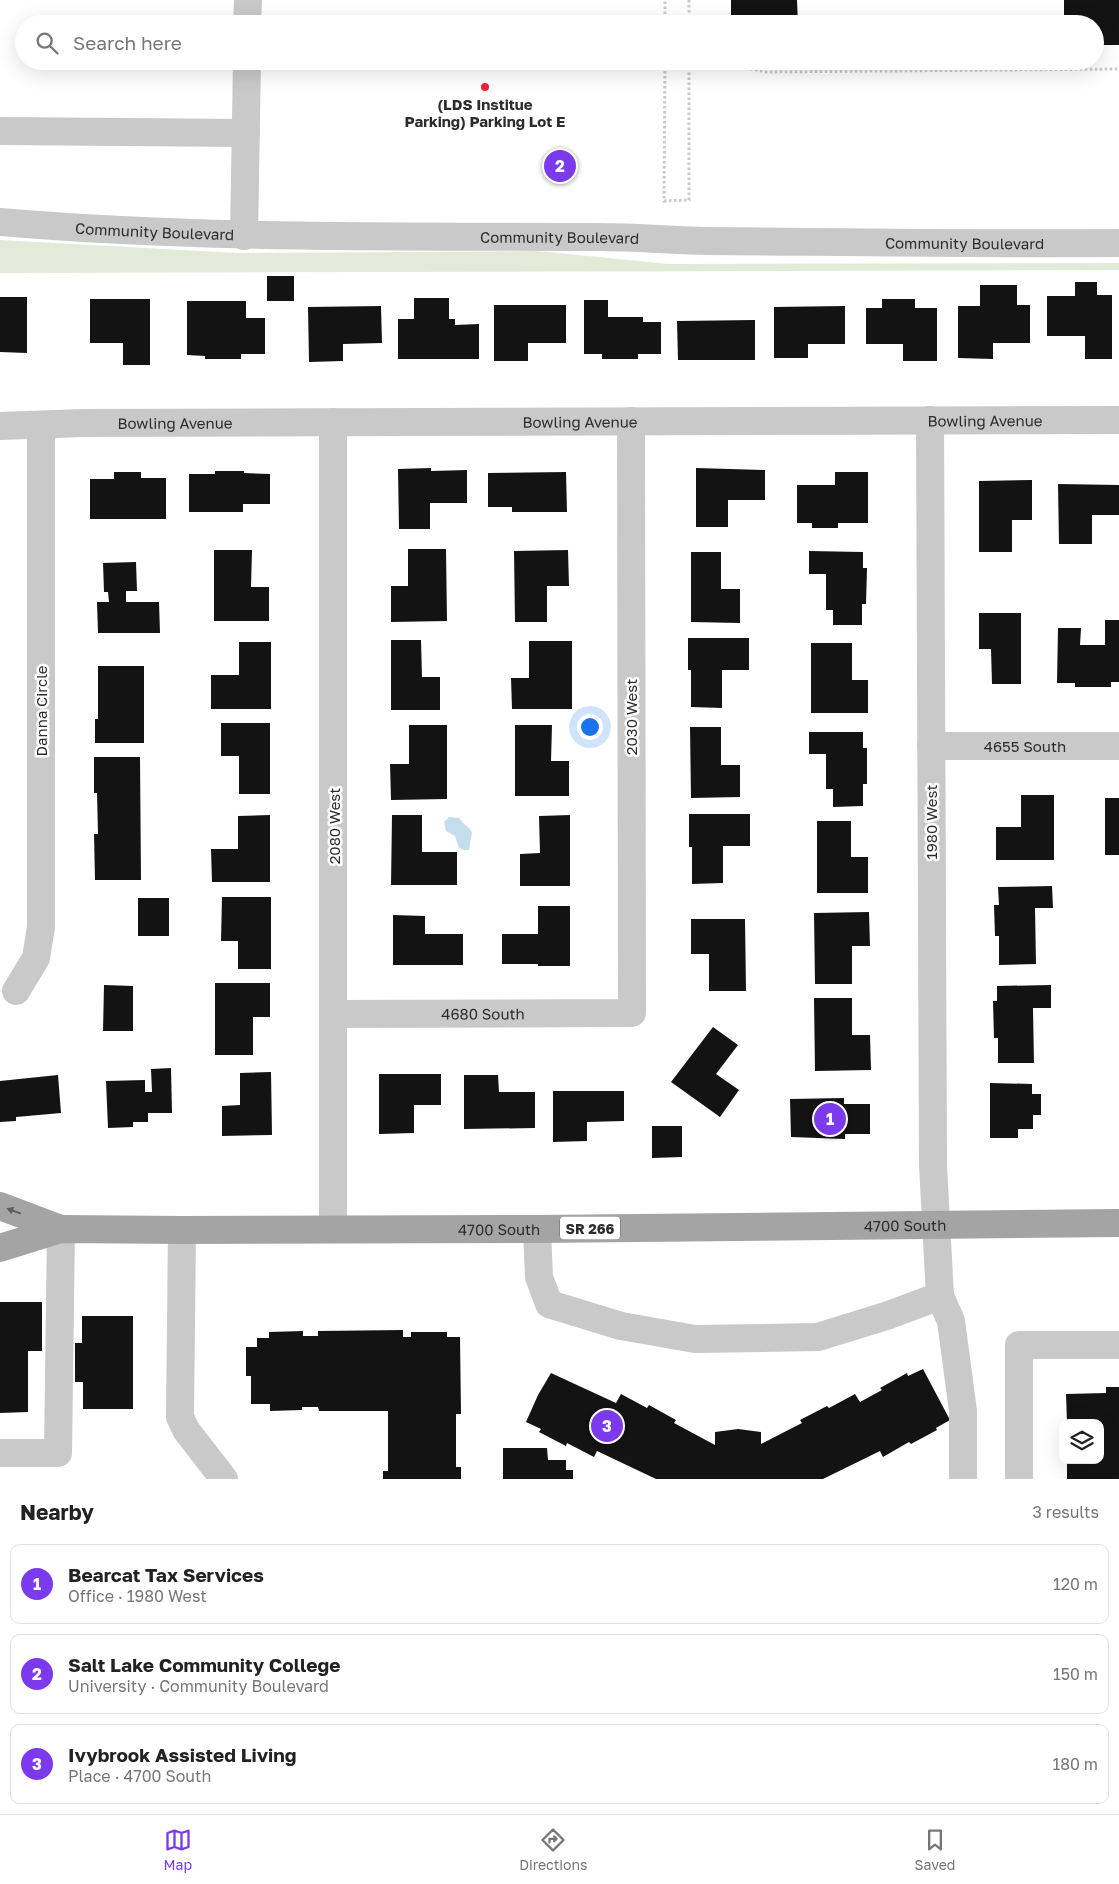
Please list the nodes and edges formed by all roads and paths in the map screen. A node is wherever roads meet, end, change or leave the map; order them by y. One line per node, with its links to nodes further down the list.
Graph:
1 (248, 0): 4 (street)
2 (665, 0): 5 (path)
3 (689, 0): 6 (path)
4 (247, 15)
5 (665, 15)
6 (689, 15)
7 (1104, 69): 8 (path)
8 (1119, 69)
9 (247, 70): 15 (street)
10 (665, 70): 11 (path)
11 (689, 70)
12 (756, 70): 13 (path)
13 (1001, 70)
14 (0, 131): 15 (street)
15 (246, 133): 17 (street)
16 (0, 222): 17 (street, Community Boulevard)
17 (244, 236): 18 (street, Community Boulevard)
18 (1119, 243)
19 (930, 420): 20 (street, Bowling Avenue); 21 (street, Bowling Avenue); 25 (street, 1980 West)
20 (1119, 420)
21 (631, 421): 22 (street, Bowling Avenue); 28 (street, 2030 West)
22 (333, 422): 23 (street, Bowling Avenue); 29 (street, 2080 West)
23 (41, 425): 24 (street, Bowling Avenue); 27 (street, Danna Circle)
24 (0, 426)
25 (931, 746): 26 (street, 4655 South); 32 (street, 1980 West)
26 (1119, 746)
27 (16, 991)
28 (632, 1013): 29 (street, 4680 South)
29 (333, 1014): 36 (street, 2080 West)
30 (0, 1206): 33 (main road, 4700 South / SR 266, one-way to 30)
31 (1119, 1223): 32 (main road, 4700 South / SR 266)
32 (936, 1224): 34 (main road, 4700 South / SR 266); 38 (street, 1980 West)
33 (61, 1229): 35 (main road, 4700 South / SR 266); 37 (main road, 4700 South / SR 266); 40 (street)
34 (537, 1229): 36 (main road, 4700 South / SR 266); 38 (street)
35 (182, 1230): 36 (main road, 4700 South / SR 266); 41 (street)
36 (333, 1230)
37 (0, 1248)
38 (940, 1296): 42 (street, 1980 West)
39 (1119, 1345): 43 (street)
40 (0, 1453)
41 (217, 1476)
42 (963, 1479)
43 (1019, 1479)

